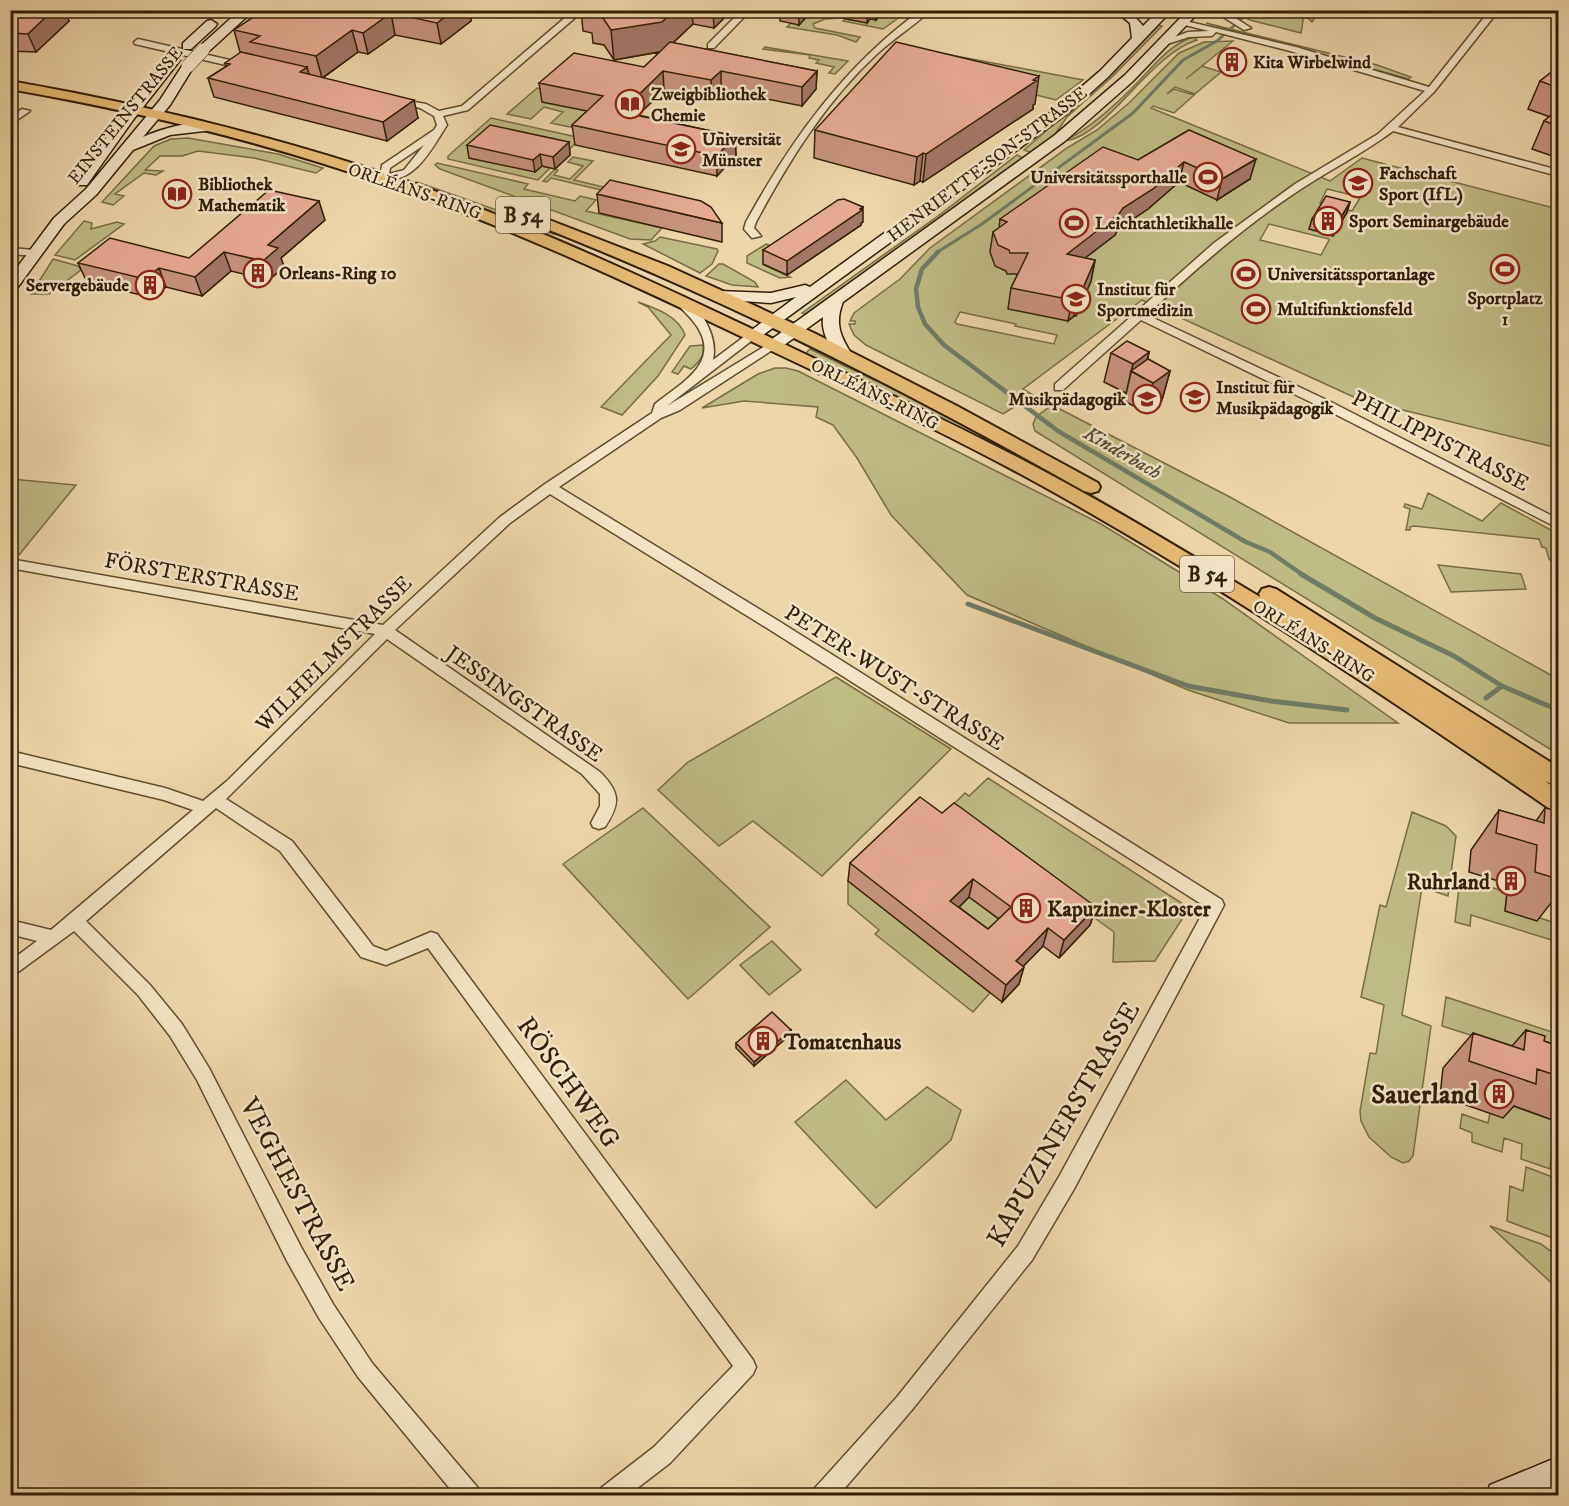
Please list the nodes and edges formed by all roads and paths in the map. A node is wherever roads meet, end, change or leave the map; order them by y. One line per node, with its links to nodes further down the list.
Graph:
1 (248, 10): 29 (main road, EINSTEINSTRASSE, bridge)
2 (580, 10): 33 (street)
3 (747, 10): 18 (street)
4 (927, 10): 43 (street)
5 (1120, 10): 15 (main road)
6 (1136, 10): 9 (street)
7 (1216, 10): 12 (street)
8 (1496, 10): 25 (street)
9 (1167, 12): 11 (main road); 15 (main road, HENRIETTE-SON-STRASSE)
10 (223, 14): 27 (main road, EINSTEINSTRASSE)
11 (1190, 16): 12 (street); 14 (street); 17 (main road, HENRIETTE-SON-STRASSE)
12 (1231, 22): 13 (street)
13 (1239, 30): 14 (street); 19 (street); 25 (street)
14 (1219, 31): 17 (street)
15 (1138, 39): 46 (main road, HENRIETTE-SON-STRASSE)
16 (138, 42): 21 (street)
17 (1161, 45): 49 (main road, HENRIETTE-SON-STRASSE)
18 (711, 46)
19 (1345, 54)
20 (1387, 66): 25 (street)
21 (255, 69)
22 (10, 72): 23 (main road)
23 (76, 82)
24 (10, 85): 30 (main road, B 54)
25 (1434, 86): 36 (street)
26 (111, 89): 27 (main road, B 54)
27 (144, 97): 29 (main road, ORLÉANS-RING / B 54); 30 (main road, EINSTEINSTRASSE)
28 (386, 98): 33 (street)
29 (165, 102): 32 (main road, EINSTEINSTRASSE); 40 (main road, ORLÉANS-RING / B 54)
30 (134, 109): 32 (main road, ORLÉANS-RING / B 54); 42 (main road, EINSTEINSTRASSE)
31 (25, 111): 34 (street)
32 (154, 114): 35 (main road, ORLÉANS-RING / B 54); 38 (main road, EINSTEINSTRASSE)
33 (438, 114): 37 (street)
34 (10, 122)
35 (208, 127): 38 (main road); 40 (main road, ORLÉANS-RING / B 54)
36 (1392, 128): 41 (street); 51 (street)
37 (437, 132): 39 (street); 40 (street)
38 (117, 159): 42 (main road, EINSTEINSTRASSE)
39 (410, 170): 40 (main road, ORLÉANS-RING / B 54); 48 (main road, ORLÉANS-RING / B 54)
40 (384, 173): 50 (main road, ORLÉANS-RING / B 54)
41 (1558, 173)
42 (59, 221): 45 (main road, EINSTEINSTRASSE)
43 (756, 236)
44 (10, 251): 45 (street)
45 (35, 253): 47 (main road, EINSTEINSTRASSE)
46 (823, 284): 48 (main road); 52 (main road, HENRIETTE-SON-STRASSE)
47 (10, 288)
48 (718, 296): 52 (main road, ORLÉANS-RING / B 54)
49 (837, 298): 53 (main road, HENRIETTE-SON-STRASSE); 56 (main road)
50 (680, 301): 54 (main road, ORLÉANS-RING / B 54); 57 (street)
51 (1141, 316): 58 (street); 61 (street, PHILIPPISTRASSE)
52 (771, 320): 53 (main road, ORLÉANS-RING / B 54); 54 (main road, HENRIETTE-SON-STRASSE)
53 (793, 331): 55 (main road, WILHELMSTRASSE); 56 (main road, ORLÉANS-RING / B 54)
54 (753, 335): 55 (main road, ORLÉANS-RING / B 54); 57 (street, WILHELMSTRASSE)
55 (774, 345): 59 (street, WILHELMSTRASSE); 66 (main road, ORLÉANS-RING / B 54)
56 (845, 356): 65 (main road, ORLÉANS-RING / B 54)
57 (703, 372): 59 (street, WILHELMSTRASSE)
58 (1059, 387)
59 (657, 416): 60 (street, WILHELMSTRASSE)
60 (549, 487): 63 (street, WILHELMSTRASSE); 69 (street, PETER-WUST-STRASSE)
61 (1558, 524)
62 (10, 563): 63 (street, FÖRSTERSTRASSE)
63 (386, 632): 67 (street, WILHELMSTRASSE); 68 (street, JESSINGSTRASSE)
64 (10, 757): 67 (street)
65 (1558, 778)
66 (1558, 802)
67 (210, 804): 70 (street, WILHELMSTRASSE); 76 (street, RÖSCHWEG)
68 (599, 823)
69 (1216, 905): 77 (street, KAPUZINERSTRASSE)
70 (75, 921): 72 (street, WILHELMSTRASSE); 75 (street, VEGHESTRASSE)
71 (10, 927): 72 (street)
72 (54, 938): 73 (street, WILHELMSTRASSE)
73 (10, 971)
74 (1558, 1472): 78 (main road)
75 (470, 1496)
76 (609, 1496)
77 (823, 1496)
78 (1501, 1496)

